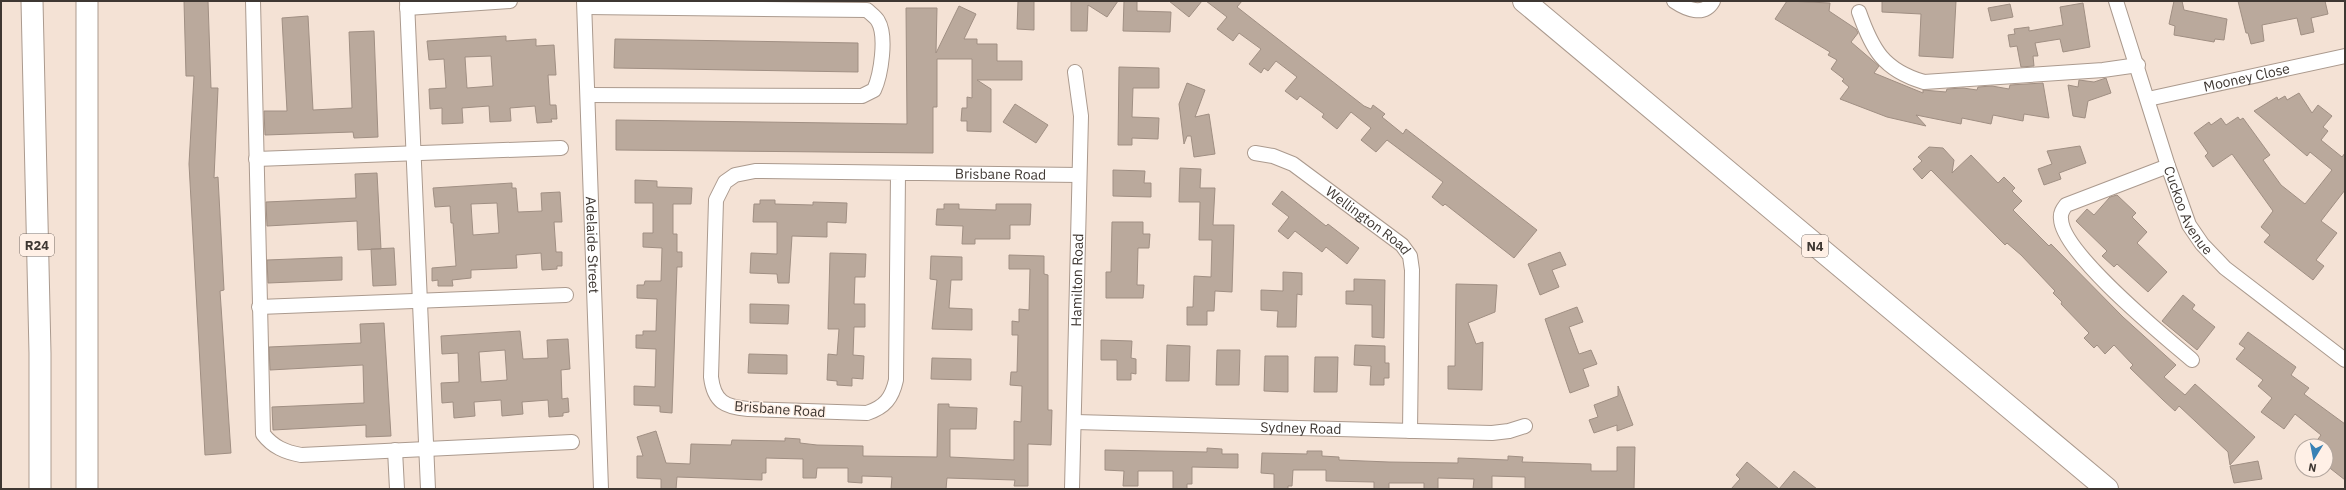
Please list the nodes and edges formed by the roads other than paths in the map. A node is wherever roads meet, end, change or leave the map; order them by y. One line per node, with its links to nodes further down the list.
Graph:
1 (32, 1): 35 (main road, R24)
2 (87, 1): 36 (main road)
3 (254, 1): 20 (street)
4 (510, 1): 9 (street)
5 (1524, 1): 41 (highway, N4)
6 (1674, 1): 7 (street)
7 (1713, 1)
8 (2116, 1): 13 (street, Cuckoo Avenue)
9 (407, 4): 18 (street)
10 (585, 4): 15 (street, Adelaide Street); 15 (street)
11 (1858, 12): 13 (street)
12 (2345, 56): 16 (street, Mooney Close)
13 (2138, 65): 16 (street, Cuckoo Avenue)
14 (1075, 72): 23 (street, Hamilton Road)
15 (588, 95): 39 (street, Adelaide Street)
16 (2148, 99): 21 (street, Cuckoo Avenue)
17 (561, 148): 18 (street)
18 (413, 153): 20 (street); 25 (street)
19 (1255, 153): 31 (street, Wellington Road)
20 (256, 159): 26 (street)
21 (2168, 166): 27 (street); 28 (street, Cuckoo Avenue)
22 (898, 174): 22 (street, Brisbane Road); 23 (street, Brisbane Road)
23 (1079, 175): 29 (street, Hamilton Road)
24 (566, 294): 25 (street)
25 (420, 300): 26 (street); 33 (street)
26 (259, 307): 34 (street)
27 (2192, 360)
28 (2345, 360)
29 (1075, 422): 31 (street, Sydney Road); 40 (street, Hamilton Road)
30 (1525, 426): 31 (street, Sydney Road)
31 (1410, 431)
32 (572, 442): 33 (street)
33 (426, 449): 34 (street); 38 (street)
34 (395, 450): 37 (street)
35 (40, 489)
36 (87, 489)
37 (397, 489)
38 (428, 489)
39 (601, 489)
40 (1072, 489)
41 (2107, 489)

